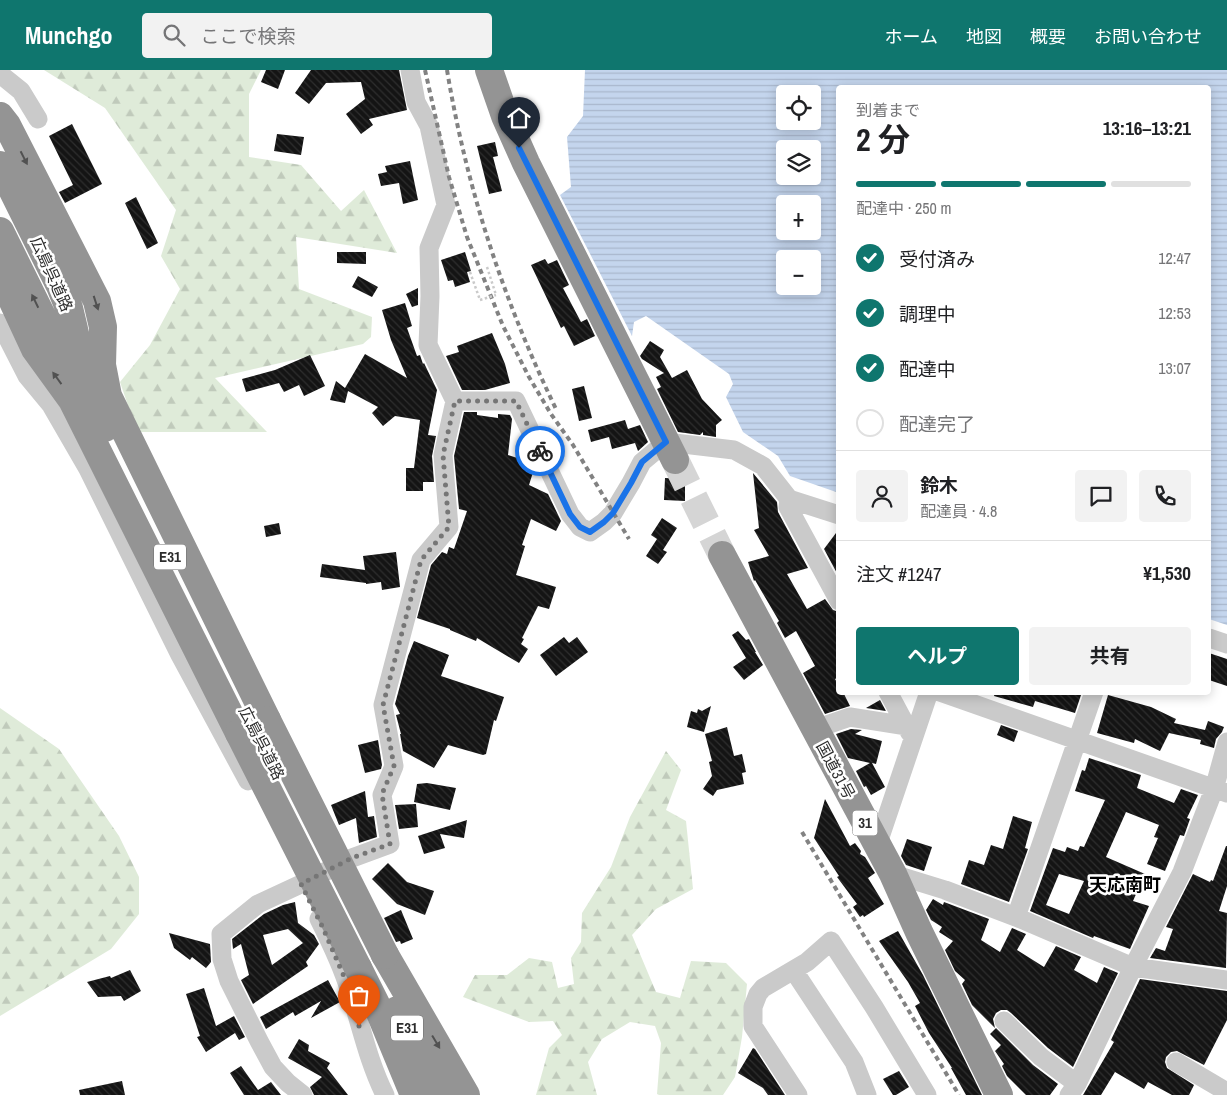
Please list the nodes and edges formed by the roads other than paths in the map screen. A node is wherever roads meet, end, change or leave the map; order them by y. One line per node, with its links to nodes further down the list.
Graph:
1 (410, 70): 11 (street)
2 (489, 70): 12 (highway)
3 (0, 74): 5 (street)
4 (0, 116): 23 (highway, one-way to 23)
5 (38, 119)
6 (0, 165): 10 (highway, 広島呉道路 / E31)
7 (0, 231): 10 (highway, 広島呉道路 / E31, one-way to 7)
8 (0, 274): 23 (highway, one-way to 8)
9 (0, 323): 31 (street)
10 (86, 389): 23 (highway, 広島呉道路 / E31)
11 (455, 401): 12 (street); 31 (street)
12 (670, 451): 13 (street)
13 (789, 499): 14 (street); 16 (street)
14 (836, 514)
15 (722, 555): 24 (highway, 国道31号 / 31)
16 (836, 595)
17 (1211, 639): 18 (street)
18 (1227, 644)
19 (890, 695): 25 (street)
20 (928, 695): 25 (street)
21 (949, 695): 26 (street)
22 (1093, 695): 26 (street)
23 (253, 726): 33 (highway, bridge)
24 (815, 729): 25 (street); 29 (highway, 国道31号 / 31)
25 (910, 732): 29 (street)
26 (1077, 740): 28 (street); 32 (street)
27 (1227, 742): 28 (street)
28 (1221, 791): 34 (street)
29 (877, 846): 30 (highway, 国道31号 / 31)
30 (893, 874): 32 (street); 49 (highway, 国道31号 / 31)
31 (301, 884): 41 (street); 42 (street)
32 (1016, 917): 34 (street)
33 (372, 961): 43 (highway); 44 (highway, E31); 45 (highway, one-way to 45)
34 (1133, 967): 36 (street); 39 (street)
35 (794, 971): 46 (street); 47 (street); 48 (street)
36 (1227, 980)
37 (1004, 1022): 39 (street)
38 (1176, 1062): 40 (street)
39 (1073, 1090)
40 (1224, 1093)
41 (303, 1095)
42 (385, 1095)
43 (414, 1095)
44 (442, 1095)
45 (466, 1095)
46 (798, 1095)
47 (868, 1095)
48 (927, 1095)
49 (999, 1095)

